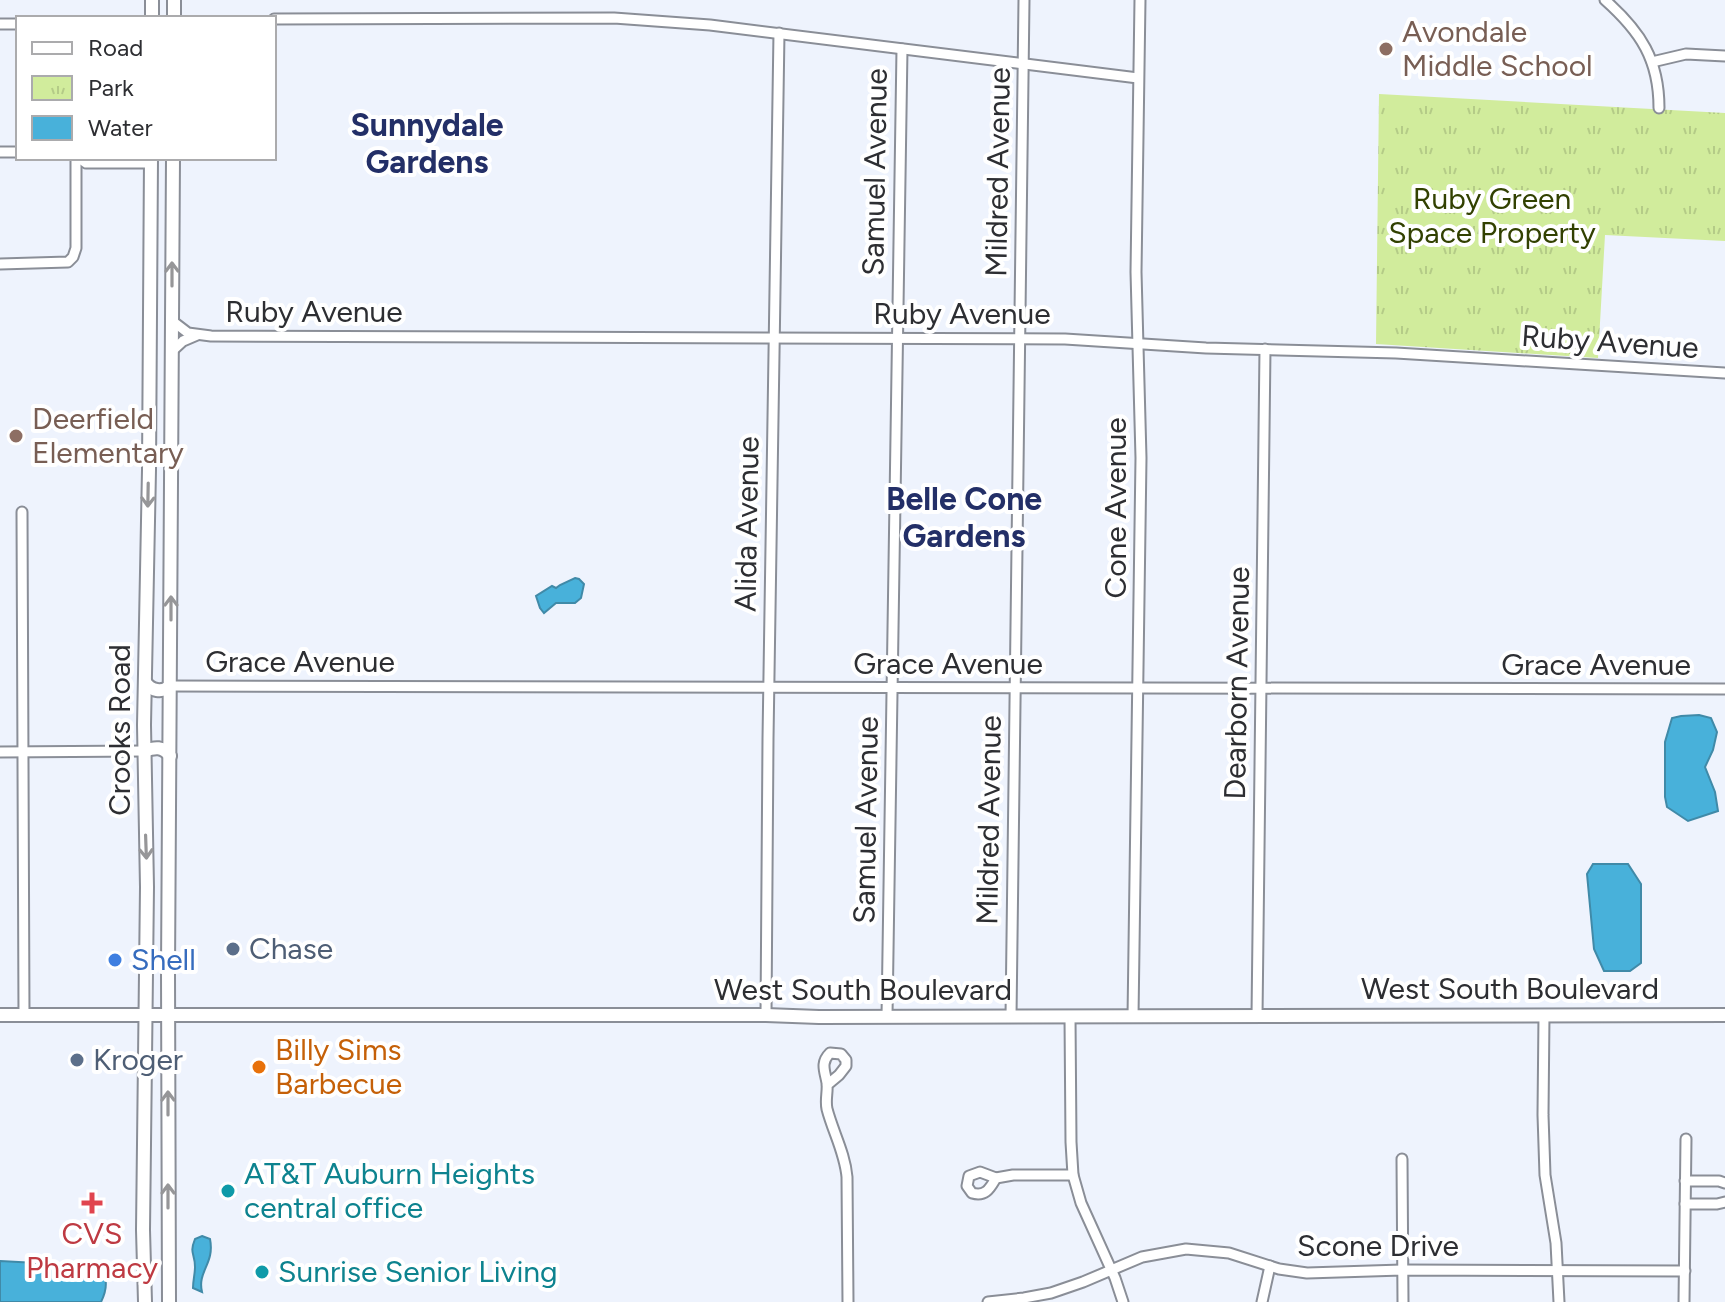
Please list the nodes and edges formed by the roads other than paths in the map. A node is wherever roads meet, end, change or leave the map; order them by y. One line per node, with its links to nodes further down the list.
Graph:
1 (1024, 0): 9 (street, Mildred Avenue)
2 (1140, 0): 10 (street, Cone Avenue)
3 (1605, 0): 8 (street)
4 (276, 19): 5 (street)
5 (779, 33): 6 (street); 22 (street, Alida Avenue)
6 (902, 49): 9 (street); 23 (street, Samuel Avenue)
7 (1725, 56): 8 (street)
8 (1652, 62): 11 (street)
9 (1023, 64): 10 (street); 24 (street, Mildred Avenue)
10 (1138, 78): 25 (street, Cone Avenue)
11 (1659, 108)
12 (78, 160): 18 (street)
13 (81, 160): 14 (street)
14 (151, 160): 16 (main road, Crooks Road)
15 (173, 160): 17 (main road, Crooks Road)
16 (150, 199): 17 (main road); 20 (main road, Crooks Road)
17 (172, 212): 19 (main road, Crooks Road, one-way to 17)
18 (0, 264)
19 (171, 320): 21 (street, Ruby Avenue); 27 (main road, Crooks Road)
20 (150, 333): 27 (main road); 30 (main road, Crooks Road, one-way to 30)
21 (197, 335): 22 (street, Ruby Avenue); 27 (street, Ruby Avenue)
22 (773, 337): 23 (street, Ruby Avenue); 32 (street, Alida Avenue)
23 (896, 338): 24 (street, Ruby Avenue); 33 (street, Samuel Avenue)
24 (1020, 338): 25 (street, Ruby Avenue); 34 (street, Mildred Avenue)
25 (1139, 343): 26 (street, Ruby Avenue); 35 (street, Cone Avenue)
26 (1265, 349): 28 (street, Ruby Avenue); 36 (street, Dearborn Avenue)
27 (171, 352): 31 (main road, Crooks Road, one-way to 27)
28 (1725, 373)
29 (22, 512): 40 (street)
30 (145, 682): 31 (main road); 38 (main road, Crooks Road)
31 (170, 686): 32 (street, Grace Avenue); 41 (main road, Crooks Road)
32 (769, 687): 33 (street, Grace Avenue); 48 (street, Alida Avenue)
33 (892, 687): 34 (street, Grace Avenue); 51 (street, Samuel Avenue)
34 (1015, 688): 35 (street, Grace Avenue); 52 (street, Mildred Avenue)
35 (1138, 688): 36 (street, Grace Avenue); 54 (street, Cone Avenue)
36 (1260, 689): 37 (street, Grace Avenue); 55 (street, Dearborn Avenue)
37 (1725, 689)
38 (144, 751): 40 (street); 41 (main road); 42 (main road, Crooks Road, one-way to 42)
39 (0, 752): 40 (street)
40 (23, 752): 45 (street)
41 (170, 756): 43 (main road, Crooks Road)
42 (147, 963): 43 (main road); 46 (main road, Crooks Road)
43 (168, 971): 47 (main road, Crooks Road)
44 (0, 1015): 45 (main road, West South Boulevard)
45 (24, 1015): 46 (main road, West South Boulevard)
46 (146, 1015): 47 (main road, West South Boulevard); 56 (main road, Crooks Road)
47 (168, 1015): 48 (main road, West South Boulevard); 57 (main road, Crooks Road)
48 (766, 1015): 51 (main road, West South Boulevard)
49 (1544, 1015): 50 (main road, West South Boulevard); 55 (main road, West South Boulevard); 73 (street)
50 (1725, 1015)
51 (887, 1016): 52 (main road, West South Boulevard)
52 (1011, 1017): 53 (main road, West South Boulevard)
53 (1070, 1017): 54 (main road, West South Boulevard); 61 (street)
54 (1133, 1017): 55 (main road, West South Boulevard)
55 (1257, 1017)
56 (146, 1058): 57 (main road); 67 (main road, Crooks Road)
57 (168, 1064): 69 (main road, Crooks Road, one-way to 57)
58 (827, 1085): 76 (street)
59 (1686, 1139): 63 (street)
60 (1402, 1159): 71 (street)
61 (1073, 1175): 62 (street); 70 (street)
62 (996, 1178)
63 (1685, 1181): 64 (street); 66 (street)
64 (1725, 1183)
65 (1725, 1202): 66 (street)
66 (1685, 1204): 72 (street)
67 (144, 1260): 69 (main road); 74 (main road, Crooks Road)
68 (1270, 1266): 70 (street, Scone Drive); 71 (street, Scone Drive); 79 (street)
69 (169, 1268): 75 (main road, Crooks Road)
70 (1111, 1269): 77 (street, Scone Drive); 78 (street)
71 (1402, 1270): 73 (street, Scone Drive); 80 (street)
72 (1685, 1271): 73 (street, Scone Drive); 82 (street)
73 (1558, 1272): 81 (street)
74 (145, 1302)
75 (169, 1302)
76 (848, 1302)
77 (988, 1302)
78 (1123, 1302)
79 (1262, 1302)
80 (1403, 1302)
81 (1559, 1302)
82 (1684, 1302)

